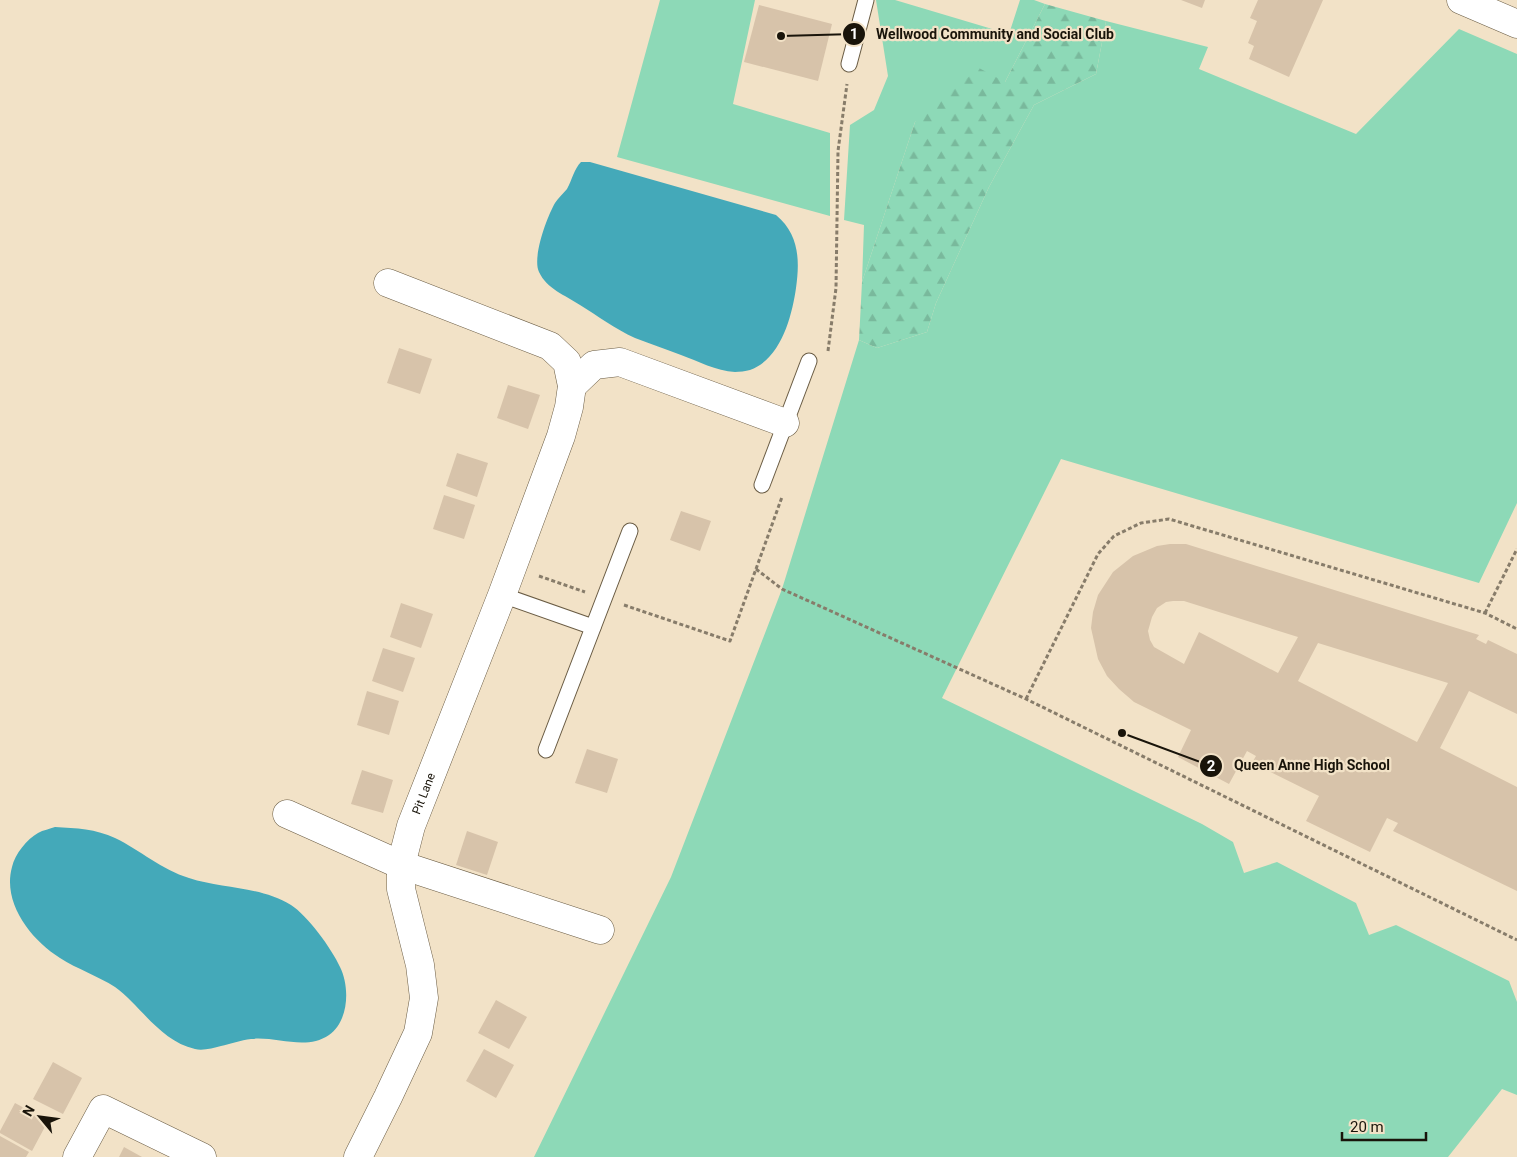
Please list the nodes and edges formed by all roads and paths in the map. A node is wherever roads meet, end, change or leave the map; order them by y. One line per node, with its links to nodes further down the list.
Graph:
1 (866, 0): 4 (lane)
2 (1461, 0): 3 (street)
3 (1517, 24)
4 (849, 64)
5 (388, 283): 7 (street, Pit Lane)
6 (808, 361): 8 (lane)
7 (572, 386): 8 (street); 13 (street, Pit Lane)
8 (785, 423): 9 (lane)
9 (762, 485)
10 (630, 531): 15 (lane)
11 (1517, 549): 14 (path)
12 (756, 569): 17 (path)
13 (502, 595): 15 (lane); 20 (street, Pit Lane)
14 (1484, 613): 16 (path); 17 (path)
15 (593, 627): 18 (lane)
16 (1517, 629)
17 (1026, 698): 22 (path)
18 (546, 750)
19 (287, 814): 20 (street)
20 (401, 865): 21 (street); 25 (street, Pit Lane)
21 (600, 930)
22 (1517, 940)
23 (77, 1157): 24 (street)
24 (202, 1157)
25 (358, 1157)

